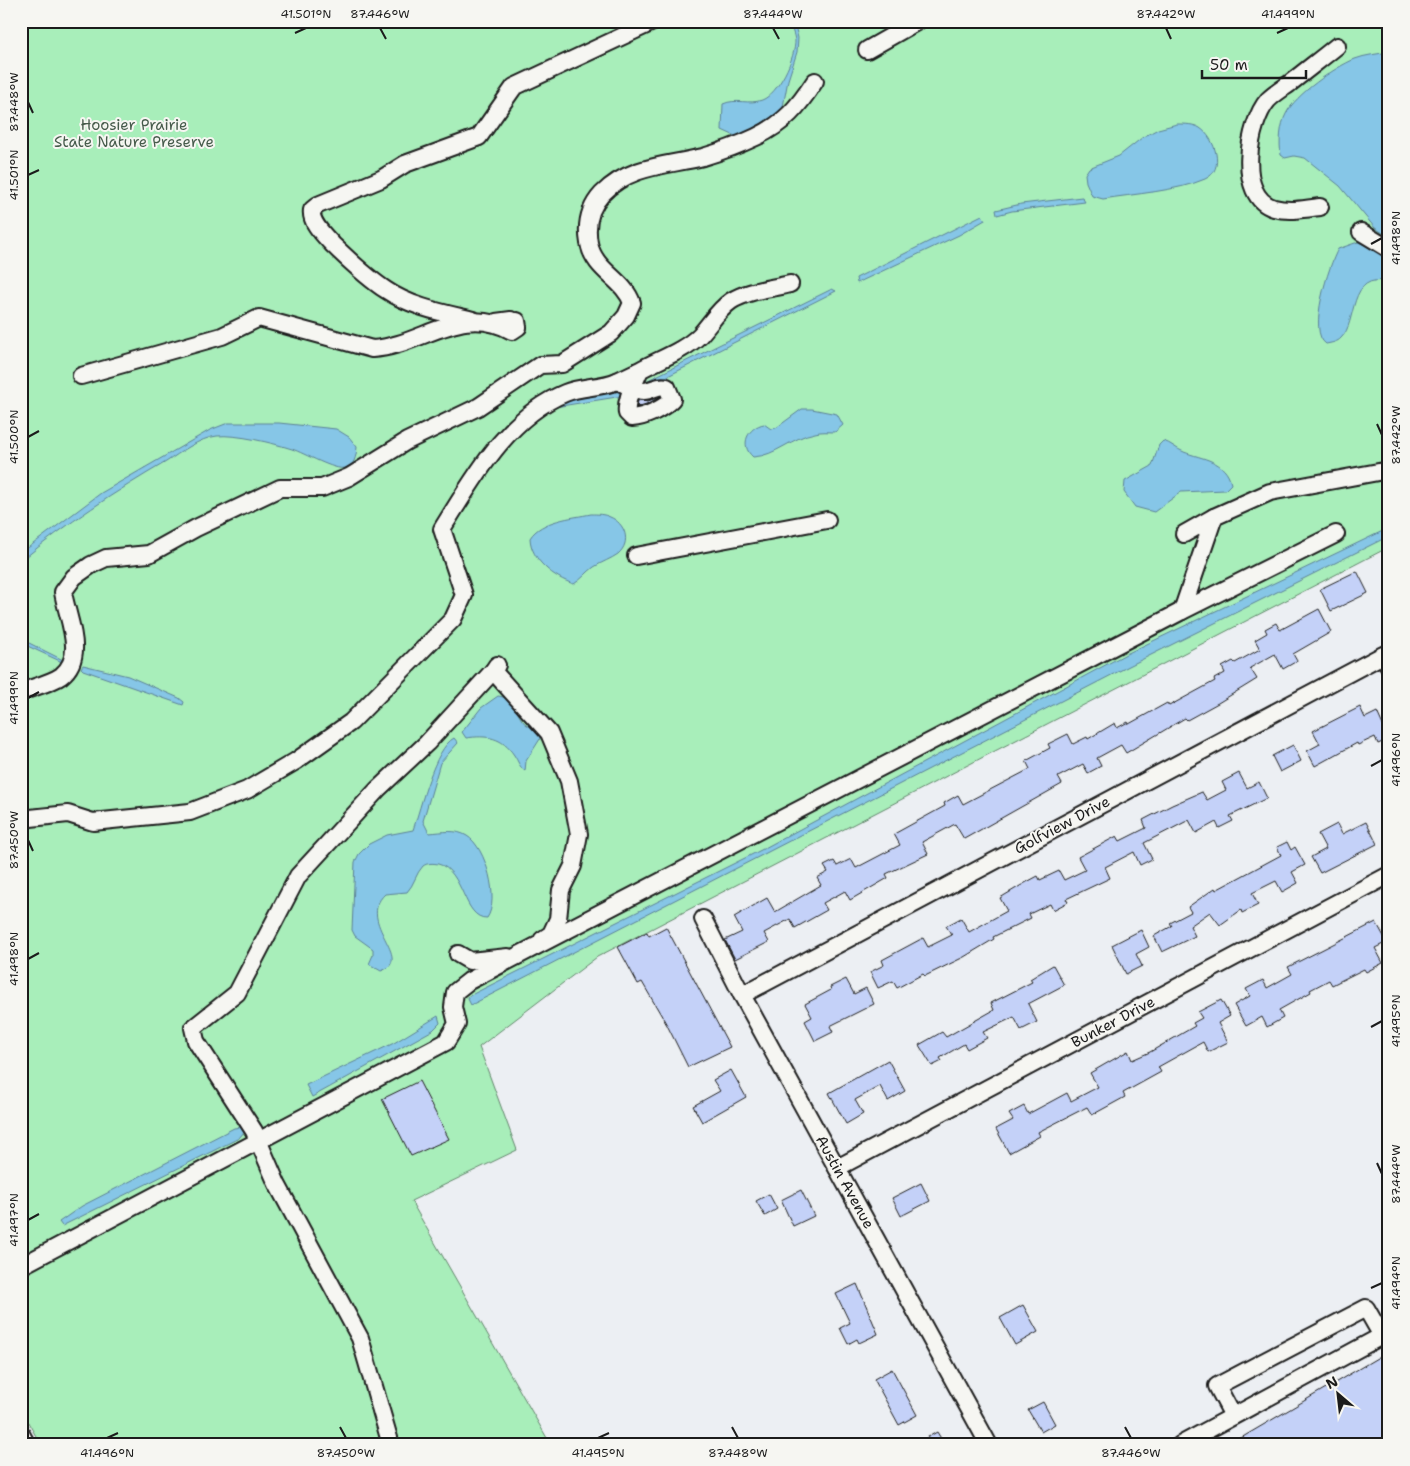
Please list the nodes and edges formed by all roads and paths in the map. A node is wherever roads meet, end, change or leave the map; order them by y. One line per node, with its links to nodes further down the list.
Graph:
1 (655, 21): 10 (street)
2 (918, 21): 4 (street)
3 (1337, 46): 6 (street)
4 (867, 50)
5 (815, 80): 23 (street)
6 (1320, 207)
7 (1361, 232): 8 (street)
8 (1389, 249)
9 (790, 284): 12 (street)
10 (473, 320): 11 (street); 13 (street)
11 (496, 322)
12 (640, 370): 14 (street); 14 (street)
13 (82, 376)
14 (617, 381): 24 (street)
15 (1389, 470): 16 (street)
16 (1214, 517): 18 (street); 21 (street)
17 (827, 520): 20 (street)
18 (1184, 534)
19 (1336, 534): 21 (street)
20 (636, 556)
21 (1182, 611): 28 (street)
22 (1386, 661): 29 (street, Golfview Drive)
23 (21, 692)
24 (21, 820)
25 (1389, 876): 31 (street, Bunker Drive)
26 (703, 919): 29 (street, Austin Avenue)
27 (458, 954): 28 (street)
28 (521, 956): 30 (street); 30 (street)
29 (742, 995): 31 (street, Austin Avenue)
30 (259, 1140): 32 (street); 37 (street)
31 (837, 1168): 38 (street, Austin Avenue)
32 (21, 1266)
33 (1385, 1334): 34 (street); 34 (street)
34 (1233, 1416): 39 (street)
35 (21, 1434): 36 (street)
36 (27, 1445)
37 (391, 1445)
38 (989, 1445)
39 (1180, 1445)

